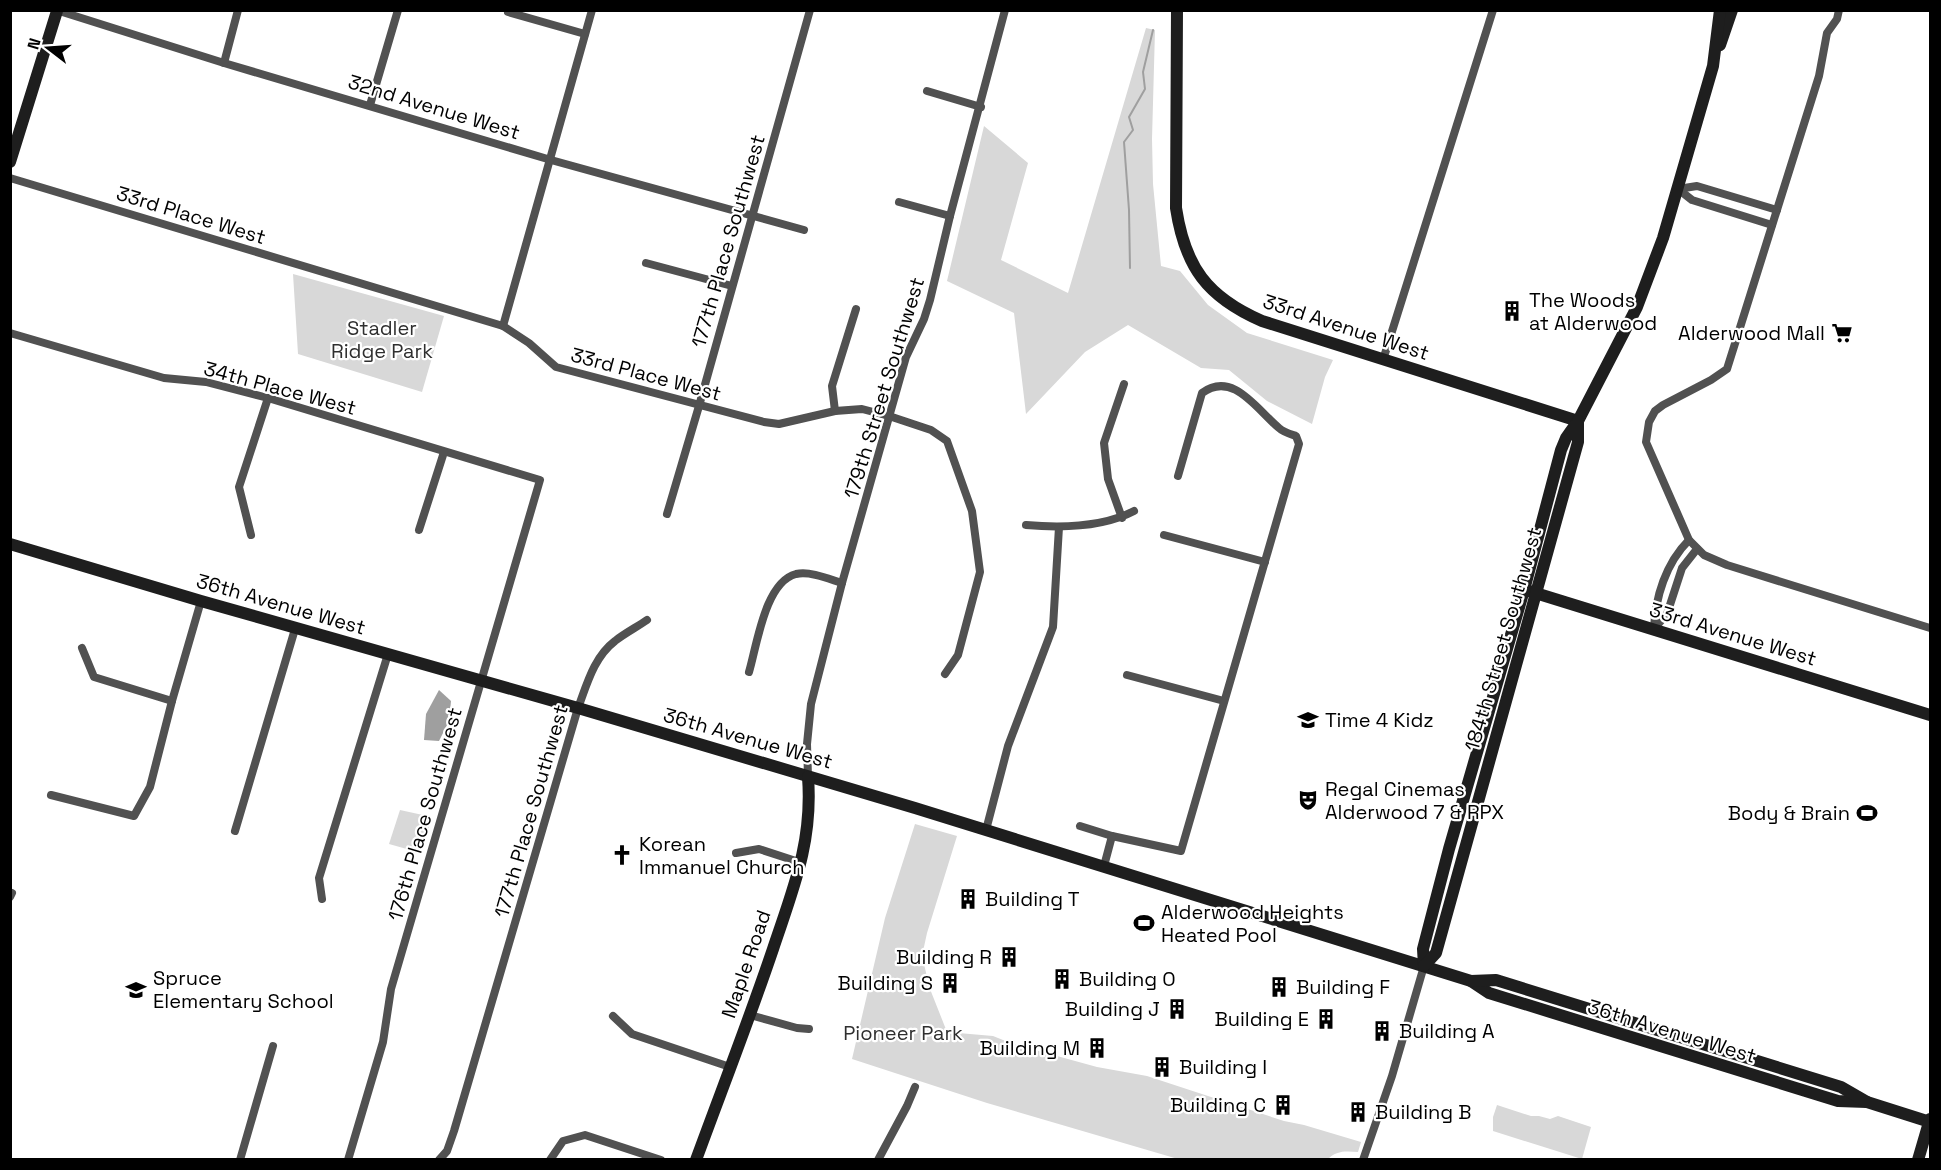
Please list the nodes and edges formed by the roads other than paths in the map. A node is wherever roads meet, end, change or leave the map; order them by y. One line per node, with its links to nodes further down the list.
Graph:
1 (238, 10): 14 (street)
2 (398, 10): 17 (street)
3 (592, 10): 13 (street)
4 (810, 10): 25 (street, 177th Place Southwest)
5 (1005, 10): 18 (street, 179th Street Southwest)
6 (1177, 10): 34 (main road, 33rd Avenue West)
7 (1492, 10): 34 (street)
8 (1732, 10): 15 (main road, 184th Street Southwest)
9 (1839, 10): 24 (street)
10 (57, 11): 14 (street, 32nd Avenue West); 20 (main road)
11 (508, 12): 13 (street)
12 (1720, 14): 15 (main road, 184th Street Southwest)
13 (585, 34): 19 (street)
14 (224, 63): 17 (street, 32nd Avenue West)
15 (1713, 66): 22 (main road, 184th Street Southwest)
16 (927, 91): 18 (street)
17 (370, 105): 19 (street, 32nd Avenue West)
18 (981, 107): 26 (street, 179th Street Southwest)
19 (551, 160): 25 (street, 32nd Avenue West); 32 (street)
20 (10, 162)
21 (10, 178): 32 (street, 33rd Place West)
22 (1678, 189): 24 (street); 27 (street); 40 (main road, 184th Street Southwest)
23 (898, 202): 26 (street)
24 (1777, 210): 27 (street)
25 (752, 216): 28 (street, 32nd Avenue West); 30 (street, 177th Place Southwest)
26 (950, 216): 39 (street, 179th Street Southwest)
27 (1772, 225): 52 (street)
28 (804, 230)
29 (646, 263): 30 (street)
30 (732, 286): 37 (street, 177th Place Southwest)
31 (856, 309): 38 (street)
32 (503, 326): 37 (street, 33rd Place West)
33 (10, 333): 36 (street, 34th Place West)
34 (1383, 360): 40 (main road, 33rd Avenue West)
35 (1124, 384): 46 (street)
36 (268, 398): 41 (street, 34th Place West); 50 (street)
37 (699, 406): 38 (street, 33rd Place West); 45 (street, 177th Place Southwest)
38 (835, 411): 39 (street, 33rd Place West)
39 (889, 416): 56 (street, 179th Street Southwest); 66 (street, 33rd Place West)
40 (1578, 421): 57 (main road, 184th Street Southwest)
41 (444, 452): 43 (street, 34th Place West); 49 (street)
42 (1178, 476): 55 (street)
43 (540, 480): 68 (street, 176th Place Southwest)
44 (1134, 511): 46 (street)
45 (667, 514)
46 (1122, 518): 48 (street)
47 (1026, 525): 48 (street)
48 (1059, 527): 78 (street)
49 (419, 530)
50 (251, 535)
51 (1164, 535): 55 (street)
52 (1689, 540): 54 (street); 62 (street)
53 (10, 544): 58 (main road, 36th Avenue West)
54 (1697, 549): 60 (street); 62 (street)
55 (1265, 561): 70 (street)
56 (842, 583): 65 (street); 74 (street, 179th Street Southwest)
57 (1530, 591): 62 (main road, 33rd Avenue West); 73 (main road, 184th Street Southwest); 76 (main road, 184th Street Southwest)
58 (201, 602): 61 (main road, 36th Avenue West); 69 (street)
59 (647, 620): 71 (street, 177th Place Southwest)
60 (1930, 628)
61 (295, 629): 64 (main road, 36th Avenue West); 79 (street)
62 (1654, 630): 72 (main road, 33rd Avenue West)
63 (82, 648): 69 (street)
64 (388, 654): 68 (main road, 36th Avenue West); 85 (street)
65 (749, 672)
66 (945, 674)
67 (1127, 675): 70 (street)
68 (482, 681): 71 (main road, 36th Avenue West); 95 (street, 176th Place Southwest)
69 (172, 701): 75 (street)
70 (1224, 701): 80 (street)
71 (578, 708): 74 (main road, 36th Avenue West); 96 (street, 177th Place Southwest)
72 (1930, 715)
73 (1501, 718): 76 (main road); 82 (main road, 184th Street Southwest)
74 (808, 777): 78 (main road, 36th Avenue West); 83 (main road, Maple Road)
75 (51, 795)
76 (1465, 798): 82 (main road); 86 (main road, 184th Street Southwest)
77 (1080, 826): 80 (street)
78 (986, 830): 84 (main road, 36th Avenue West)
79 (235, 831)
80 (1112, 836): 84 (street)
81 (736, 853): 83 (street)
82 (1463, 855): 86 (main road, 184th Street Southwest)
83 (802, 863): 87 (main road, Maple Road)
84 (1104, 866): 86 (main road, 36th Avenue West)
85 (322, 899)
86 (1424, 966): 93 (main road, 36th Avenue West); 101 (street, 184th Street Southwest)
87 (750, 1015): 89 (street); 91 (main road, Maple Road)
88 (613, 1016): 91 (street)
89 (809, 1029)
90 (273, 1046): 94 (street)
91 (730, 1067): 99 (main road, Maple Road)
92 (915, 1087): 100 (street)
93 (1930, 1120): 102 (main road)
94 (240, 1160)
95 (348, 1160)
96 (439, 1160)
97 (550, 1160): 98 (street)
98 (661, 1160)
99 (696, 1160)
100 (878, 1160)
101 (1364, 1160)
102 (1918, 1160)

